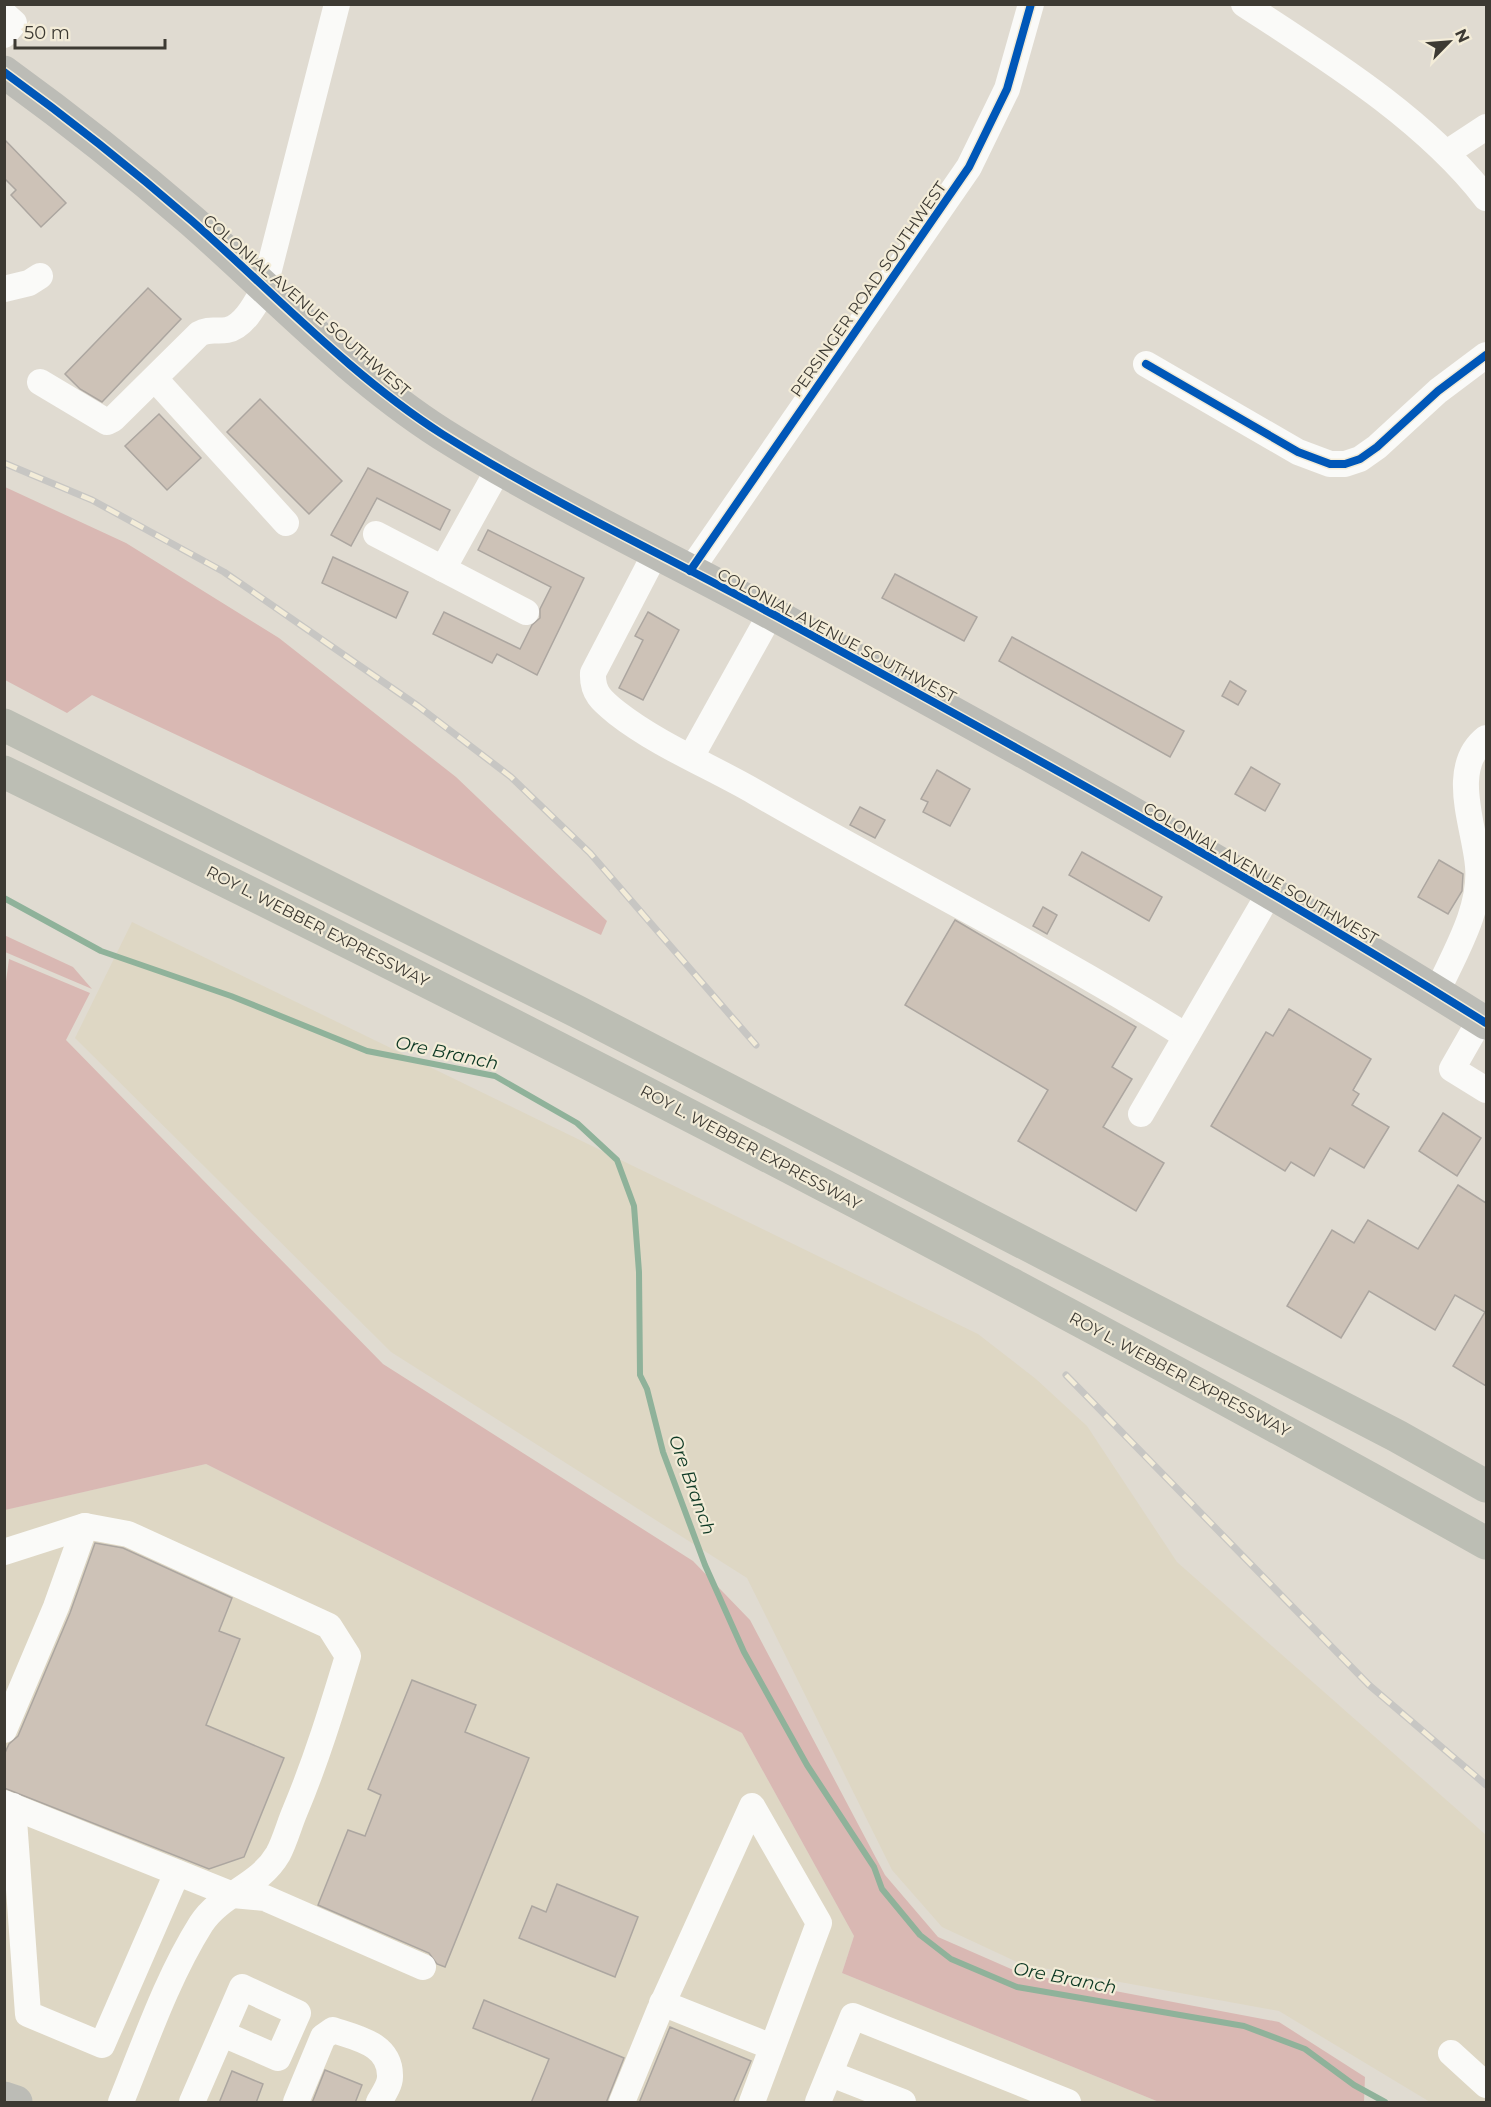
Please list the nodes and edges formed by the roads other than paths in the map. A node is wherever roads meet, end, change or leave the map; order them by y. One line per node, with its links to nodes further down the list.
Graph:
1 (337, 4): 12 (street)
2 (1031, 4): 22 (street, PERSINGER ROAD SOUTHWEST)
3 (1244, 4): 8 (street)
4 (4, 14): 5 (street)
5 (4, 35)
6 (9, 66): 12 (main road, COLONIAL AVENUE SOUTHWEST)
7 (1486, 127): 8 (street)
8 (1448, 152): 9 (street)
9 (1486, 198)
10 (40, 276): 11 (street)
11 (4, 289)
12 (264, 289): 15 (street); 17 (main road, COLONIAL AVENUE SOUTHWEST)
13 (1486, 355): 14 (street)
14 (1146, 364)
15 (155, 379): 16 (street); 18 (street)
16 (40, 382)
17 (499, 468): 20 (main road, COLONIAL AVENUE SOUTHWEST); 21 (street)
18 (285, 523)
19 (376, 534): 21 (street)
20 (655, 554): 22 (main road, COLONIAL AVENUE SOUTHWEST); 27 (street)
21 (443, 569): 23 (street)
22 (690, 571): 24 (main road, COLONIAL AVENUE SOUTHWEST)
23 (526, 612)
24 (771, 613): 27 (street); 29 (main road, COLONIAL AVENUE SOUTHWEST)
25 (4, 725): 35 (highway)
26 (1486, 738): 30 (street)
27 (691, 756): 32 (street)
28 (4, 772): 39 (highway, ROY L. WEBBER EXPRESSWAY)
29 (1270, 892): 30 (main road, COLONIAL AVENUE SOUTHWEST); 32 (street)
30 (1437, 992): 31 (main road, COLONIAL AVENUE SOUTHWEST)
31 (1484, 1022): 33 (street)
32 (1186, 1036): 34 (street)
33 (1484, 1084)
34 (1141, 1114)
35 (1397, 1436): 36 (highway); 37 (highway)
36 (1486, 1473)
37 (1486, 1486)
38 (85, 1526): 40 (street); 41 (street); 44 (street)
39 (1486, 1543)
40 (4, 1552)
41 (5, 1719)
42 (9, 1805): 43 (street); 43 (street)
43 (177, 1873): 44 (street)
44 (233, 1895): 45 (street); 54 (street)
45 (423, 1967)
46 (663, 2003): 48 (street); 48 (street); 58 (street)
47 (223, 2034): 47 (street); 55 (street)
48 (772, 2047): 59 (street)
49 (1451, 2053): 51 (street)
50 (831, 2074): 60 (street); 61 (street); 62 (street)
51 (1486, 2085)
52 (4, 2098): 53 (main road)
53 (16, 2103)
54 (121, 2103)
55 (192, 2103)
56 (296, 2103): 57 (street)
57 (379, 2103)
58 (622, 2103)
59 (752, 2103)
60 (818, 2103)
61 (903, 2103)
62 (1068, 2103)

